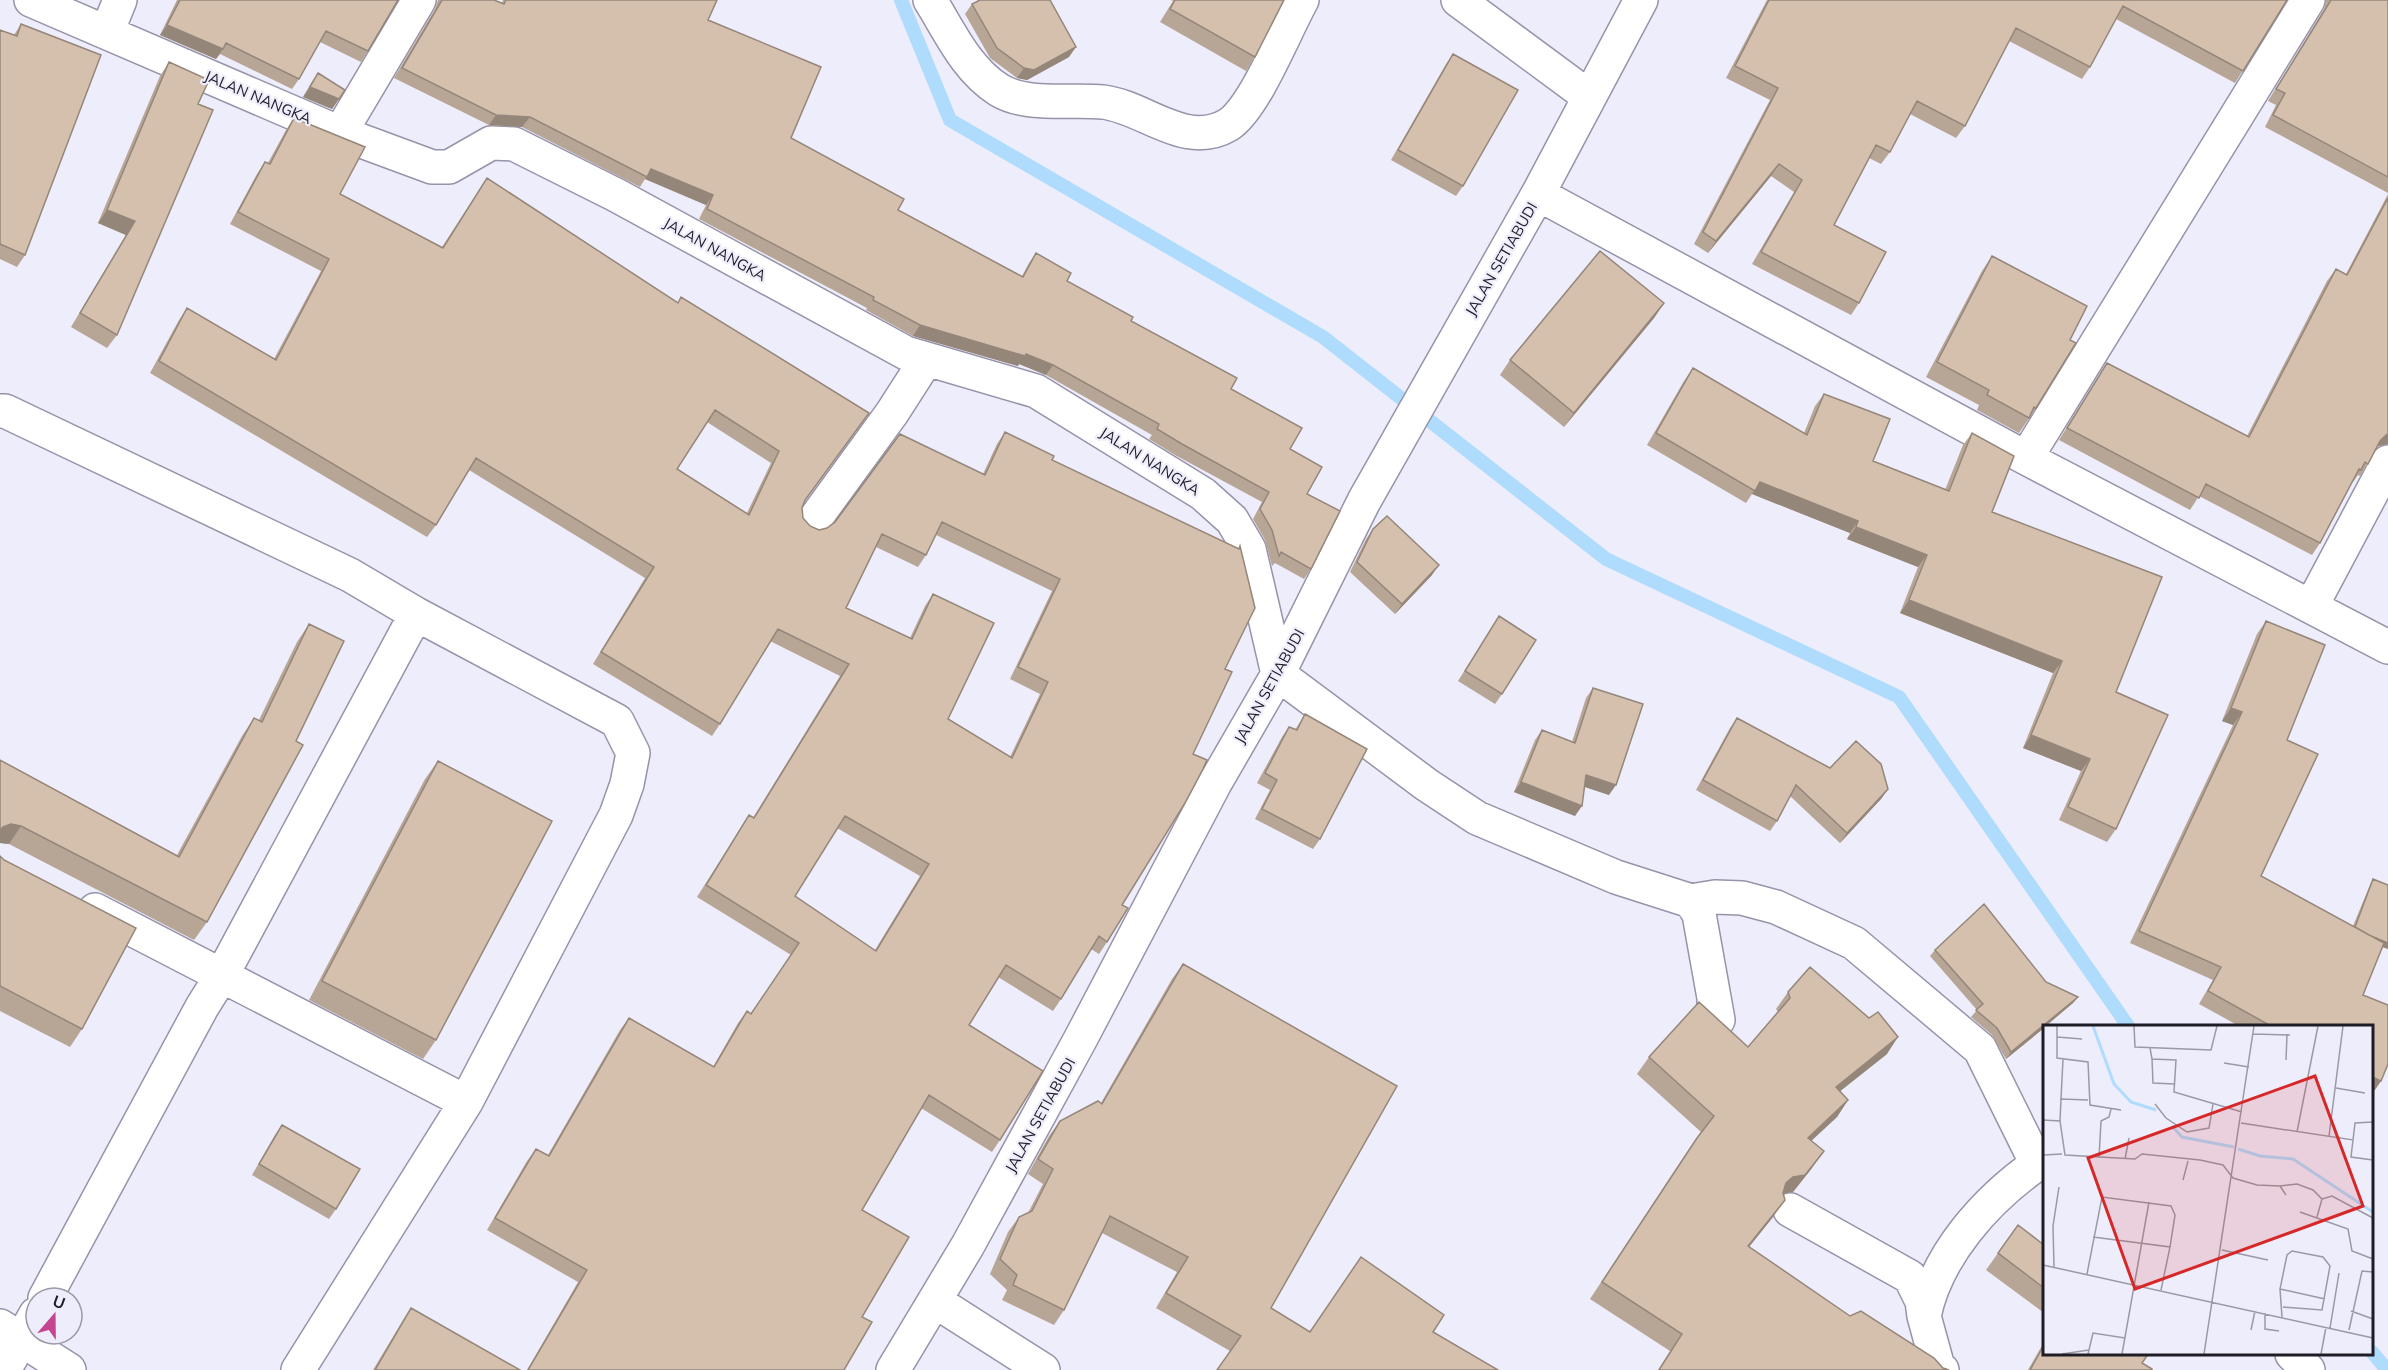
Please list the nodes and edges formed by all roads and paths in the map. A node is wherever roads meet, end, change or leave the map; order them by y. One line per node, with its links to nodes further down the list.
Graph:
1 (32, 0): 9 (street, JALAN NANGKA)
2 (120, 0): 9 (street)
3 (419, 0): 11 (street)
4 (930, 0): 5 (street)
5 (1302, 0)
6 (1458, 0): 10 (street)
7 (1641, 0): 10 (street, JALAN SETIABUDI)
8 (2308, 0): 15 (street)
9 (107, 32): 11 (street, JALAN NANGKA)
10 (1588, 96): 12 (street, JALAN SETIABUDI)
11 (340, 133): 13 (street, JALAN NANGKA)
12 (1538, 194): 15 (street); 21 (street, JALAN SETIABUDI)
13 (926, 360): 17 (street); 21 (street, JALAN NANGKA)
14 (0, 411): 19 (street)
15 (2026, 458): 18 (street)
16 (2388, 462): 18 (street)
17 (812, 524)
18 (2312, 605): 20 (street)
19 (416, 614): 24 (street); 26 (street)
20 (2388, 647)
21 (1278, 674): 23 (street); 30 (street, JALAN SETIABUDI)
22 (64, 894): 24 (street)
23 (1691, 901): 25 (street); 27 (street)
24 (222, 975): 26 (street); 29 (street)
25 (1714, 1004)
26 (466, 1102): 36 (street)
27 (2041, 1163): 31 (street)
28 (1790, 1210): 31 (street)
29 (51, 1286)
30 (935, 1301): 37 (street, JALAN SETIABUDI); 38 (street)
31 (1924, 1316): 39 (street)
32 (19, 1326): 34 (street); 35 (street)
33 (2294, 1355): 40 (street)
34 (4, 1370)
35 (69, 1370)
36 (297, 1370)
37 (893, 1370)
38 (1043, 1370)
39 (1942, 1370)
40 (2308, 1370)

